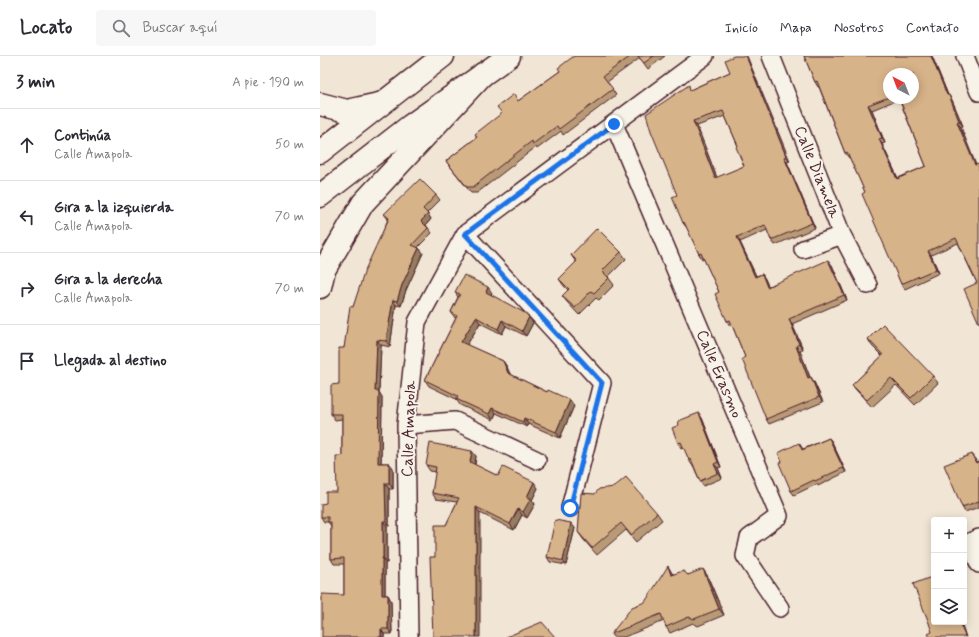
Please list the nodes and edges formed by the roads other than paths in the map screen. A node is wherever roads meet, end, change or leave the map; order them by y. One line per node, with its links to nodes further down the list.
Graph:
1 (443, 56): 9 (street)
2 (509, 56): 6 (street)
3 (705, 56): 10 (street, Calle Amapola)
4 (771, 56): 14 (street, Calle Diamela)
5 (965, 56): 7 (street)
6 (483, 74): 12 (street); 17 (street)
7 (979, 92)
8 (320, 104): 9 (street)
9 (379, 104): 11 (street)
10 (614, 124): 13 (street, Calle Amapola); 23 (street, Calle Erasmo)
11 (320, 152)
12 (320, 196)
13 (465, 234): 18 (street, Calle Amapola); 20 (street)
14 (842, 235): 15 (street); 16 (street, Calle Diamela)
15 (804, 249)
16 (868, 285)
17 (320, 287)
18 (406, 425): 19 (street); 24 (street, Calle Amapola)
19 (537, 460)
20 (570, 508)
21 (979, 538): 22 (street)
22 (979, 564)
23 (780, 608)
24 (409, 637)

